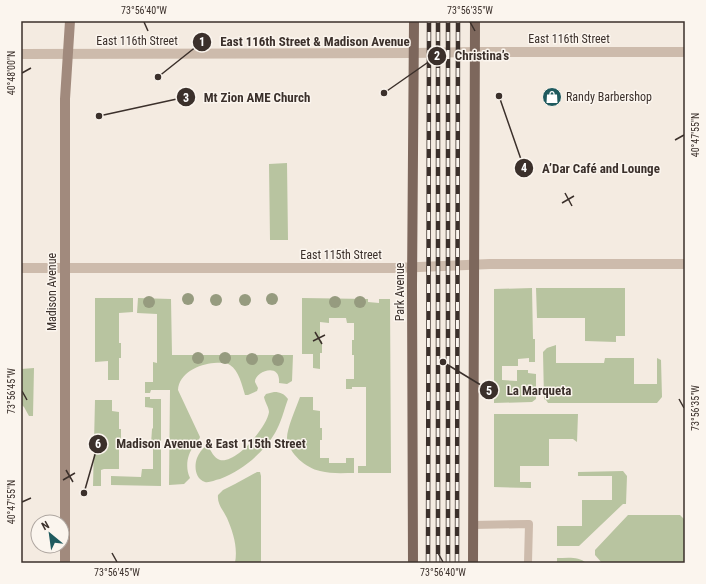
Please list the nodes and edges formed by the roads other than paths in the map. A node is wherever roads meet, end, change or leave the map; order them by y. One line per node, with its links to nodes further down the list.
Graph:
1 (70, 21): 7 (main road, Madison Avenue)
2 (414, 21): 8 (main road, Park Avenue)
3 (475, 21): 4 (main road)
4 (475, 52): 5 (street, East 116th Street); 8 (street, East 116th Street); 10 (main road)
5 (685, 52)
6 (21, 54): 7 (street, East 116th Street)
7 (68, 54): 8 (street, East 116th Street); 13 (main road, Madison Avenue)
8 (414, 54): 11 (main road, Park Avenue)
9 (685, 264): 10 (street, East 115th Street)
10 (475, 265): 11 (street, East 115th Street); 14 (main road)
11 (412, 267): 13 (street, East 115th Street); 17 (main road, Park Avenue)
12 (21, 268): 13 (street, East 115th Street)
13 (65, 268): 16 (main road, Madison Avenue)
14 (473, 525): 15 (lane); 18 (main road)
15 (528, 562)
16 (65, 563)
17 (413, 563)
18 (473, 563)

